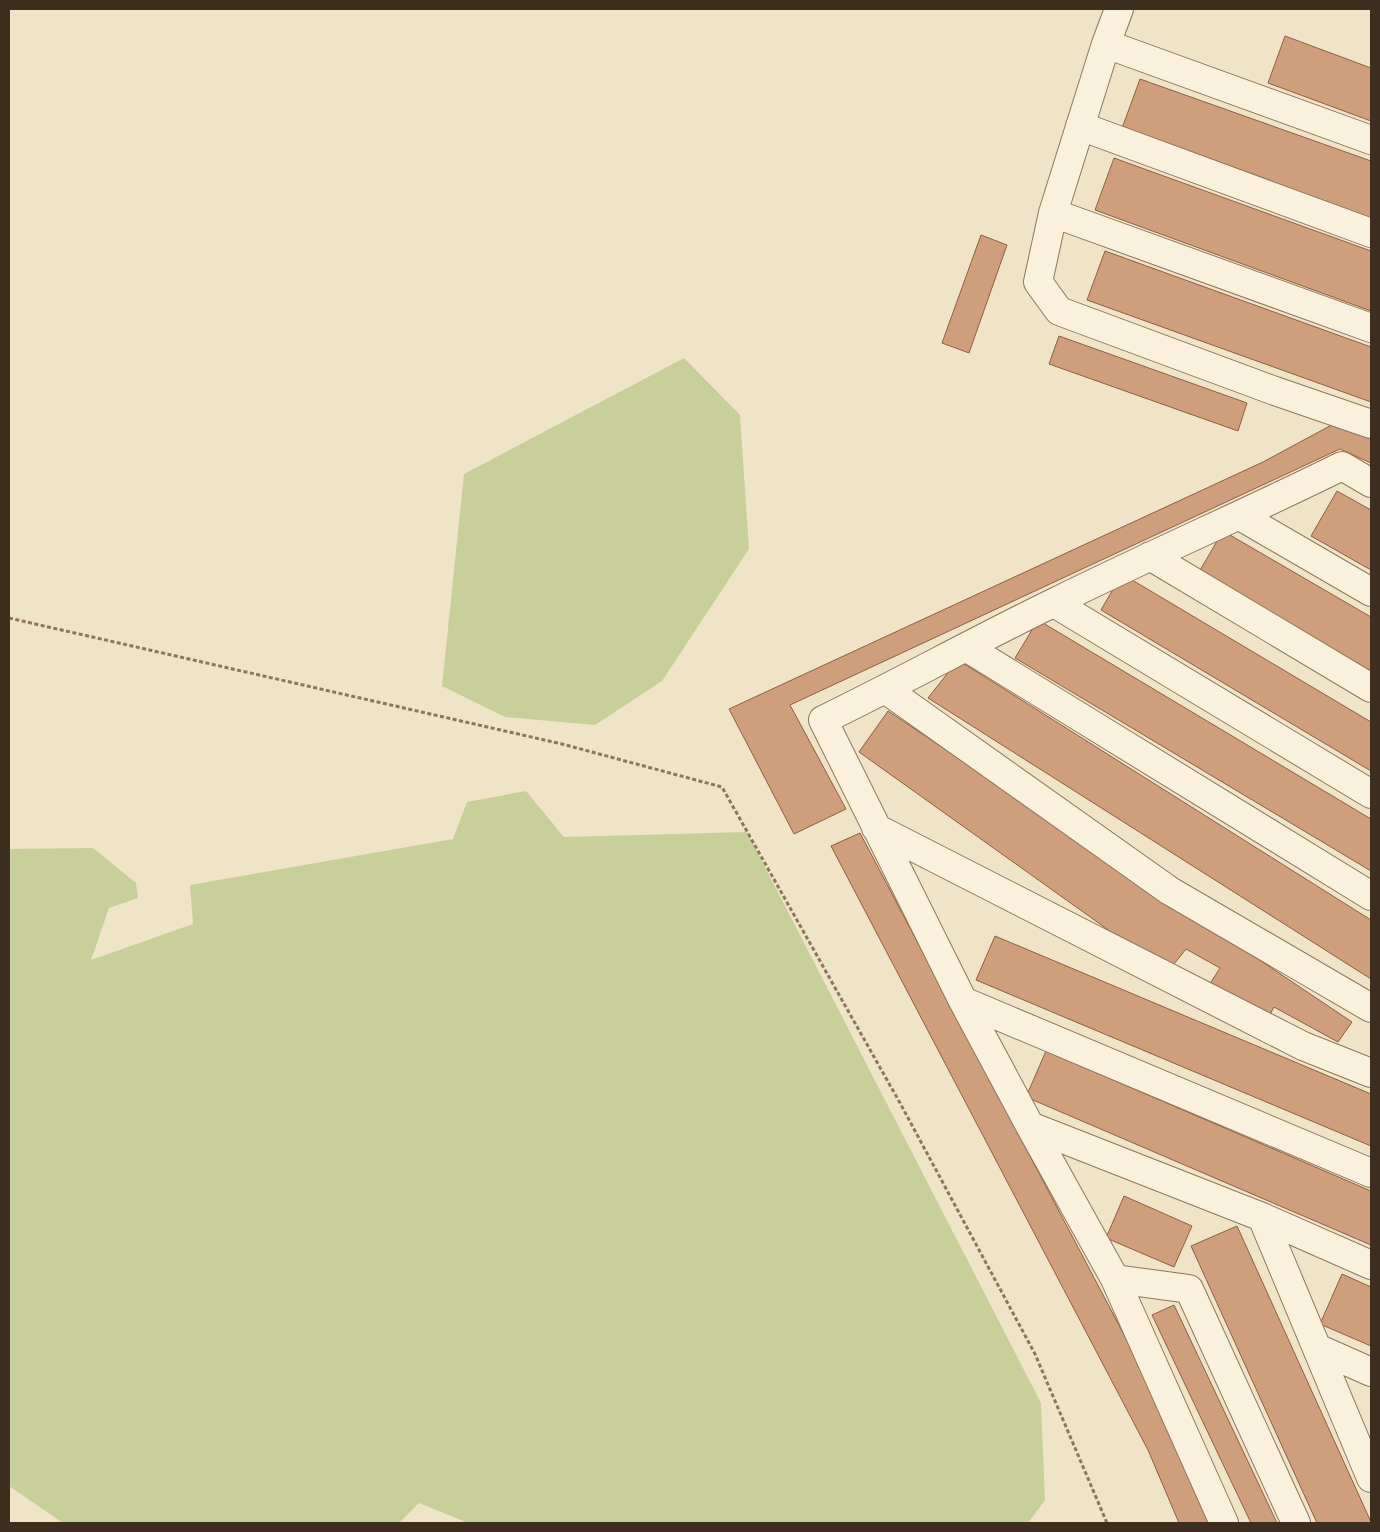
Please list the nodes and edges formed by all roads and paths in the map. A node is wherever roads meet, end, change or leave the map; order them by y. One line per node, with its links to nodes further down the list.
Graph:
1 (1119, 9): 2 (lane)
2 (1106, 44): 3 (lane); 4 (lane)
3 (1080, 126): 5 (lane); 6 (lane)
4 (1371, 140)
5 (1053, 213): 7 (lane); 8 (lane)
6 (1371, 234)
7 (1371, 328)
8 (1371, 424)
9 (1371, 483): 10 (lane)
10 (1240, 516): 11 (lane); 12 (lane)
11 (1150, 556): 13 (lane); 16 (lane)
12 (1371, 592)
13 (1054, 602): 15 (lane); 18 (lane)
14 (9, 618): 32 (path)
15 (966, 647): 17 (lane); 20 (lane)
16 (1371, 688)
17 (885, 689): 19 (lane); 22 (lane)
18 (1371, 794)
19 (876, 828): 21 (lane); 23 (lane)
20 (1371, 896)
21 (963, 1001): 24 (lane); 25 (lane)
22 (1371, 1008)
23 (1371, 1074)
24 (1030, 1126): 26 (lane); 28 (lane)
25 (1371, 1174)
26 (1262, 1217): 27 (lane); 29 (lane)
27 (1371, 1265)
28 (1115, 1279): 33 (lane); 34 (lane)
29 (1317, 1348): 30 (lane); 31 (lane)
30 (1371, 1372)
31 (1371, 1475)
32 (1107, 1523)
33 (1224, 1523)
34 (1296, 1523)

